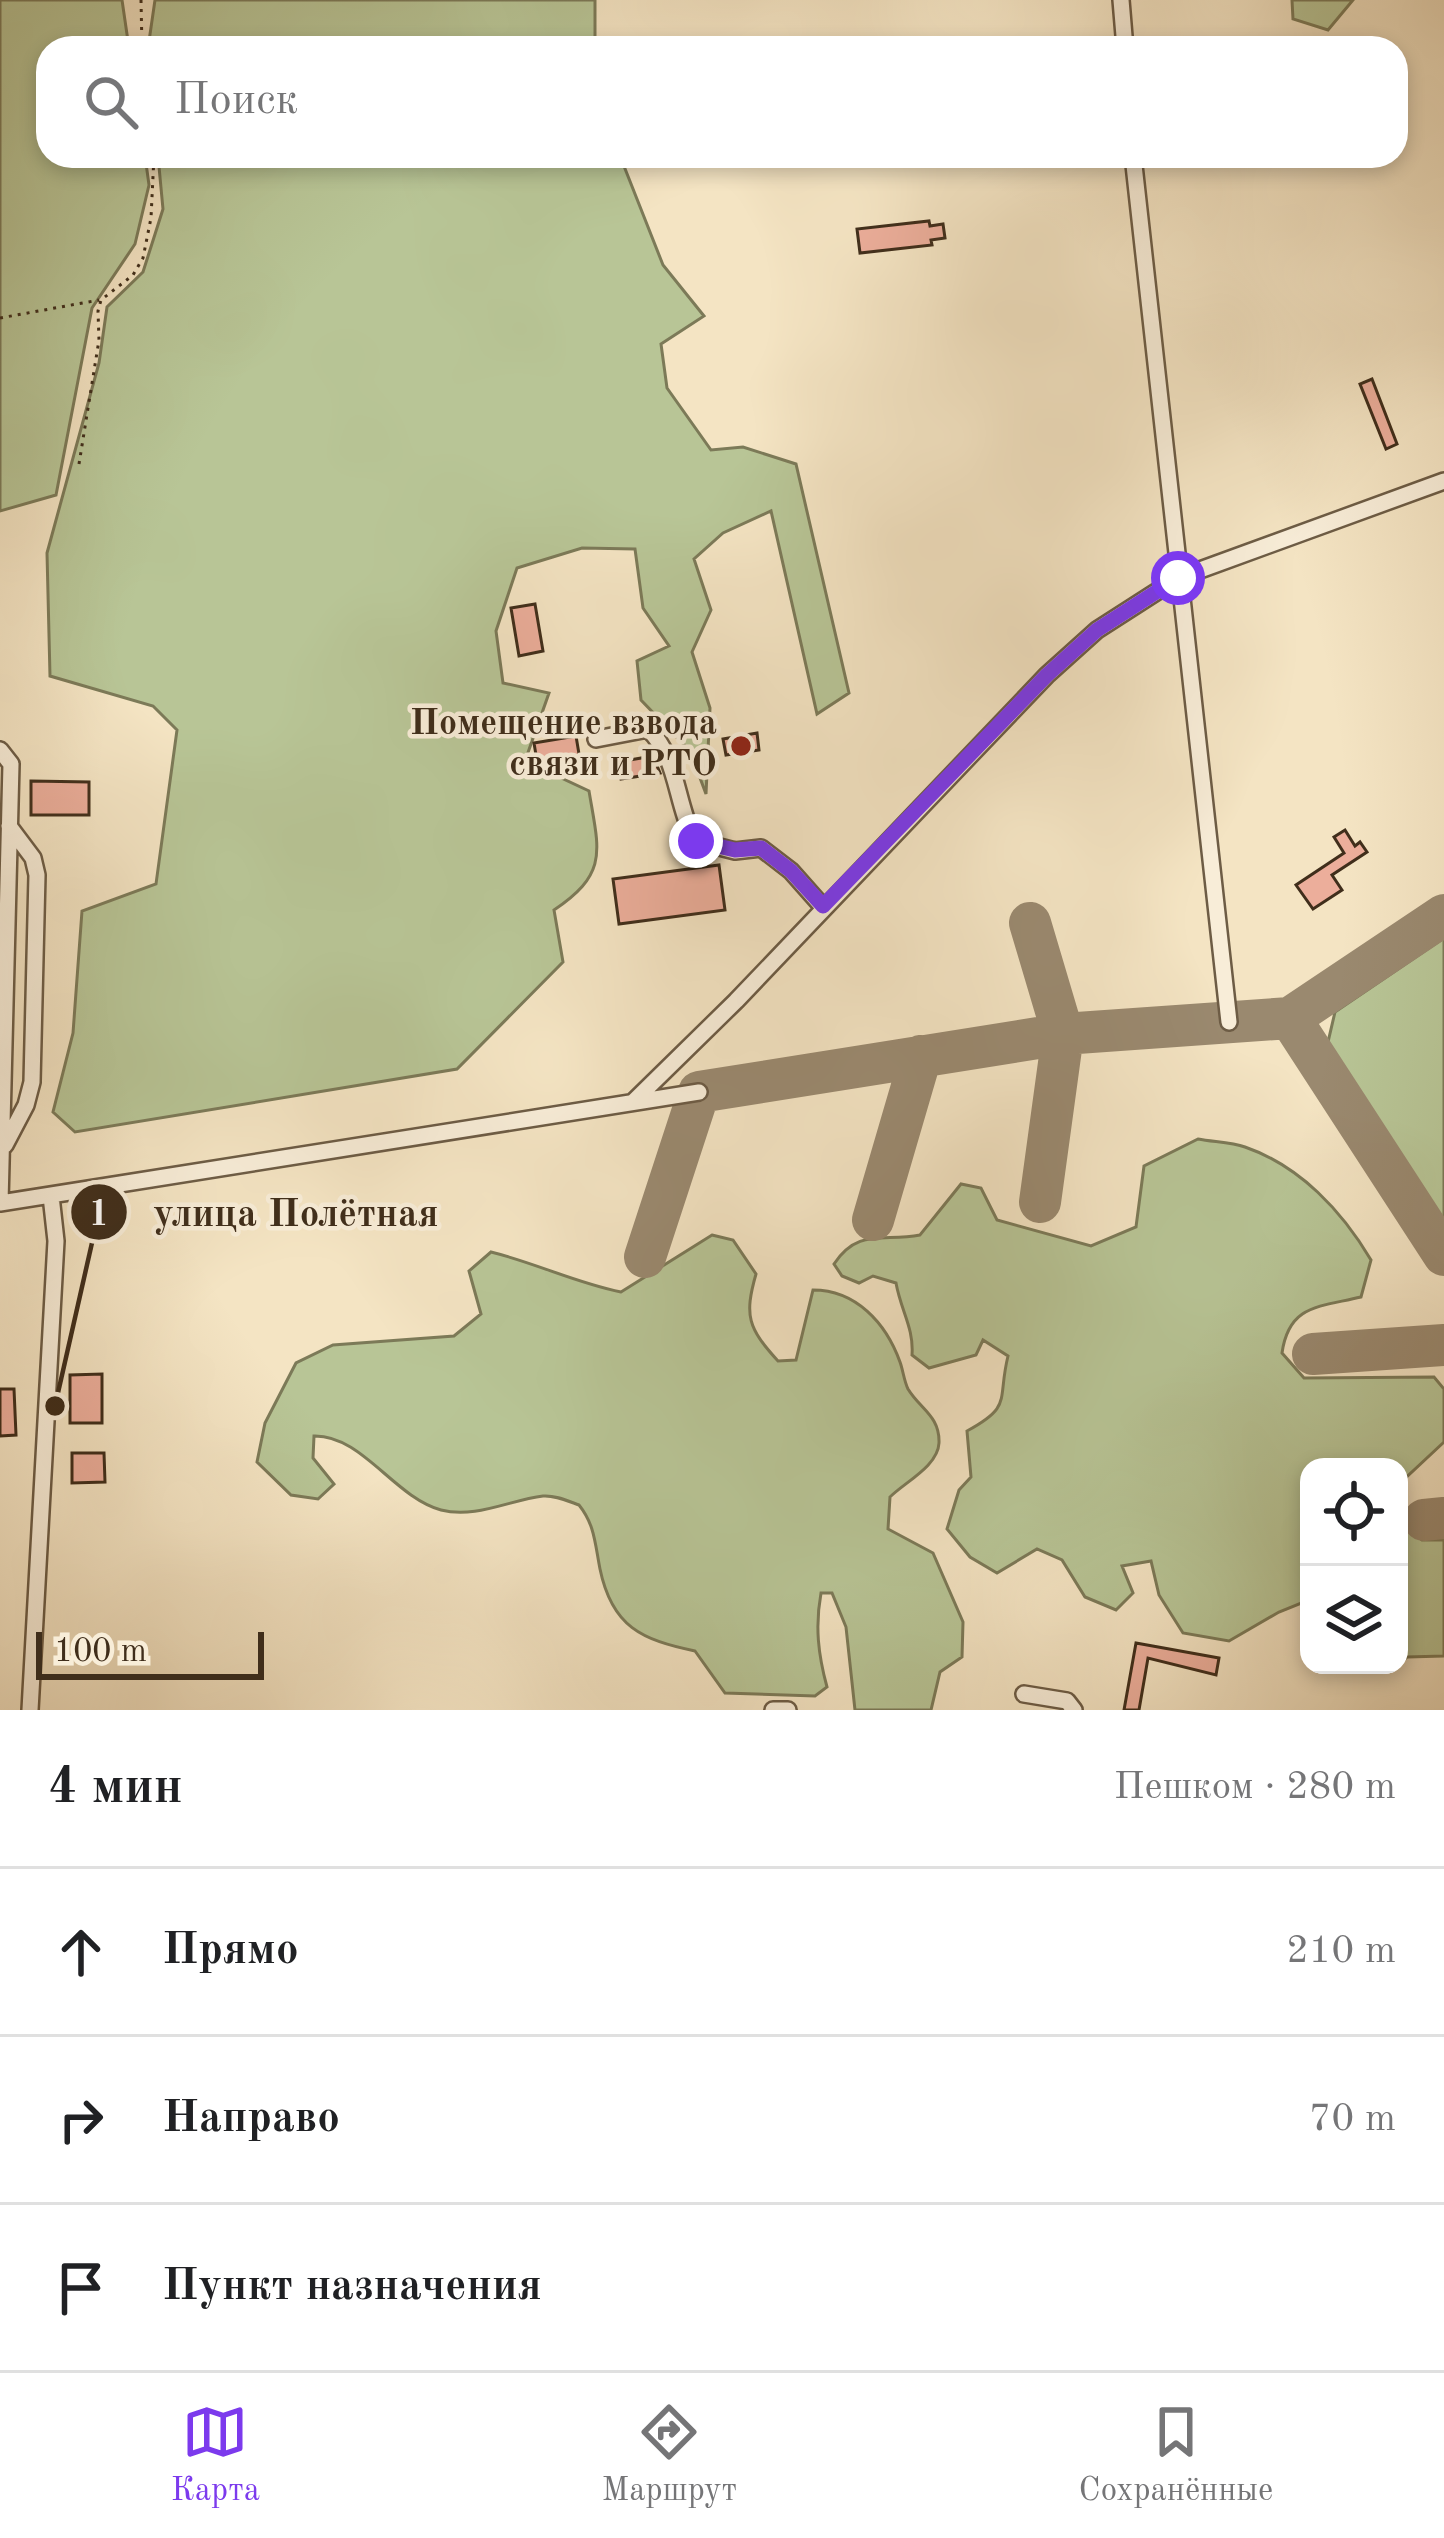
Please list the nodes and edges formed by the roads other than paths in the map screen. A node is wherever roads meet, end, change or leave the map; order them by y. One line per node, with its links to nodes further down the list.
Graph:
1 (1120, 0): 2 (street)
2 (1123, 36)
3 (1134, 168): 5 (street)
4 (1444, 481): 5 (street)
5 (1178, 578): 10 (street); 11 (street)
6 (596, 739): 10 (street)
7 (0, 750): 8 (street)
8 (10, 826): 9 (street); 15 (street)
9 (4, 897): 12 (street)
10 (823, 906): 14 (street)
11 (1229, 1022)
12 (2, 1063): 15 (street)
13 (699, 1092): 14 (street)
14 (632, 1103): 16 (street)
15 (2, 1151): 17 (street)
16 (51, 1196): 17 (street); 19 (street)
17 (0, 1203)
18 (1024, 1694): 22 (street)
19 (30, 1710)
20 (773, 1710): 21 (street)
21 (788, 1710)
22 (1074, 1710)

